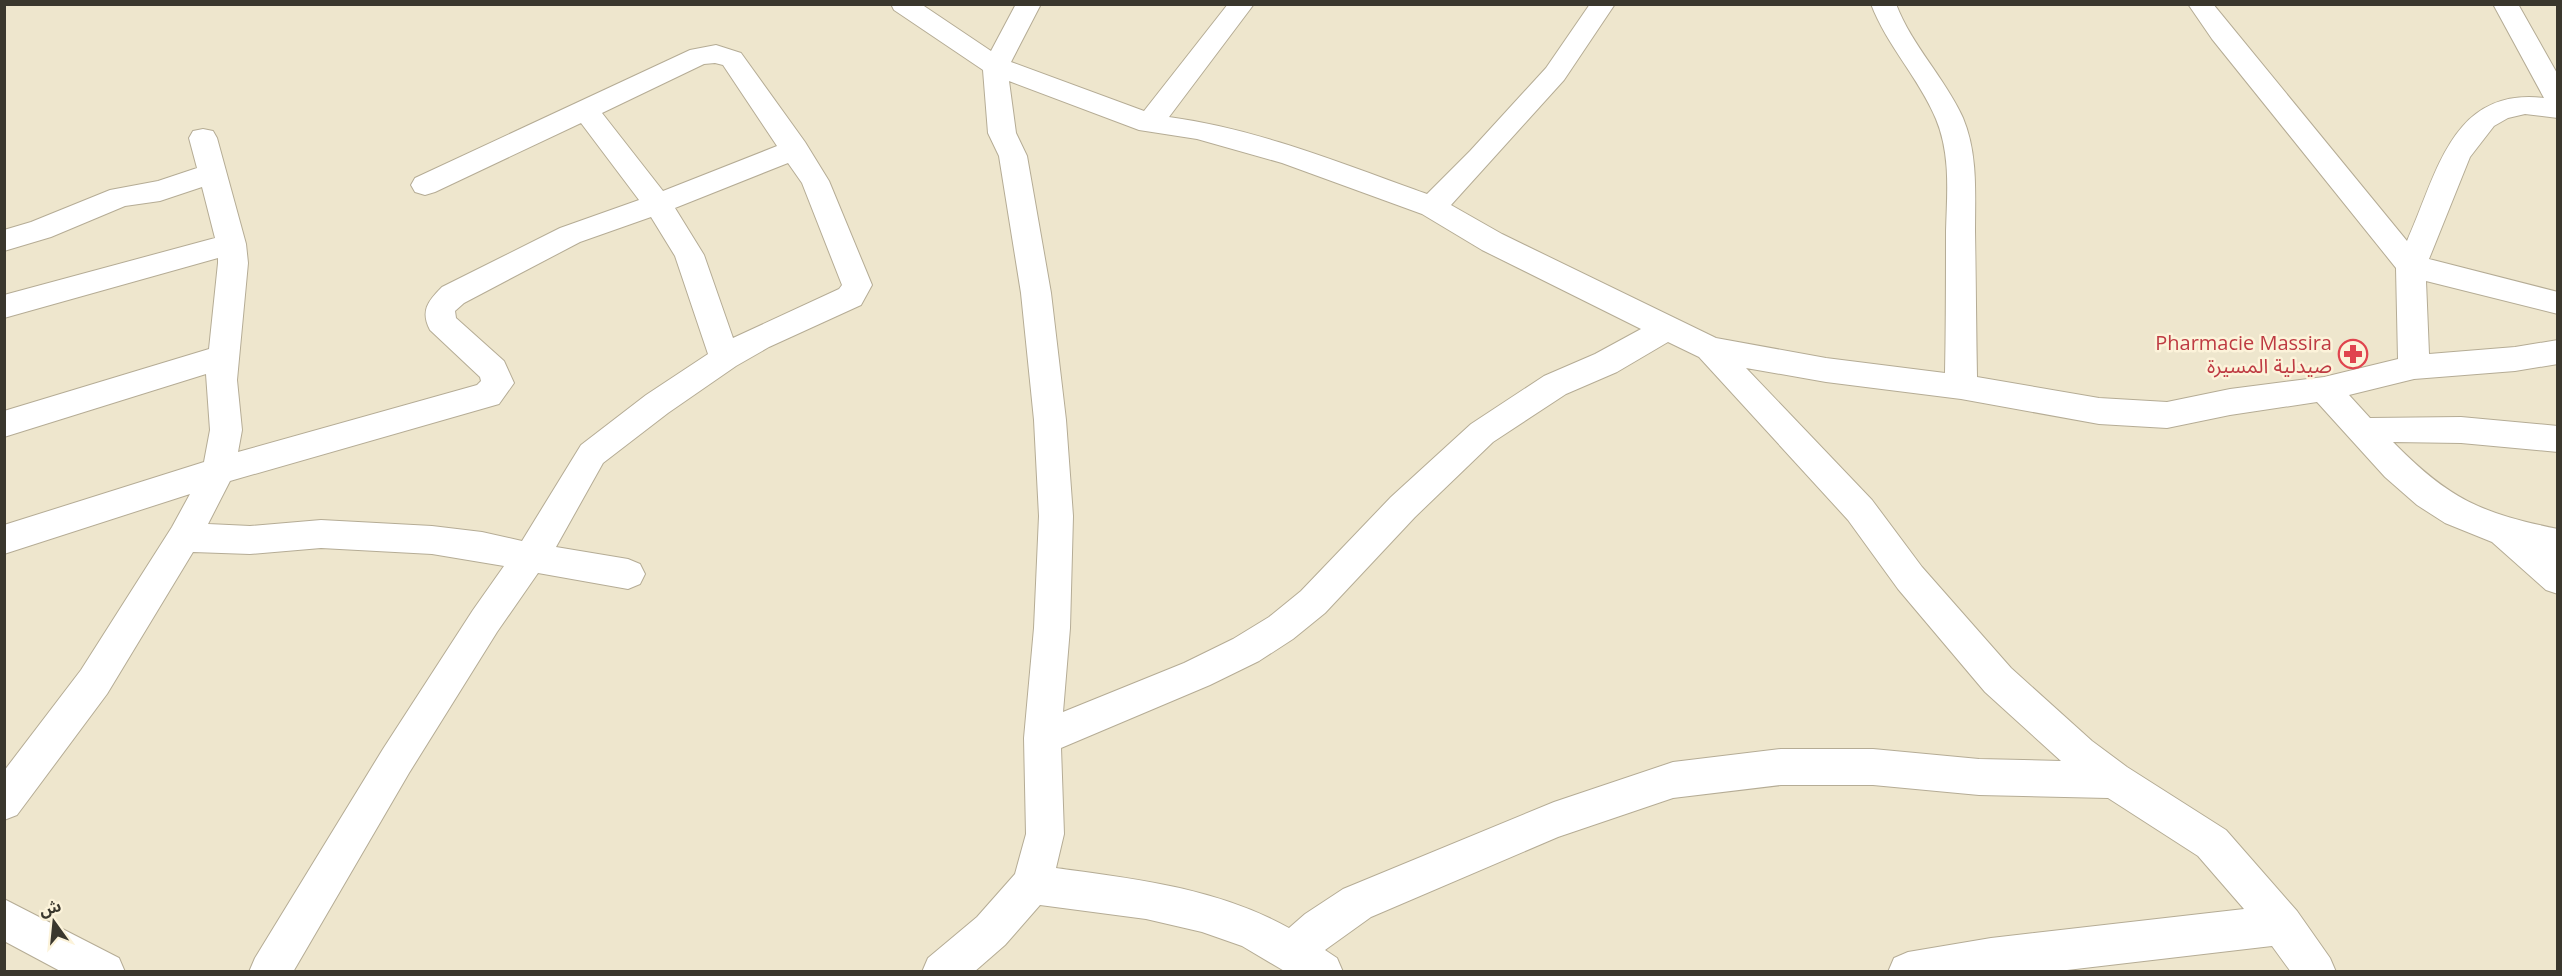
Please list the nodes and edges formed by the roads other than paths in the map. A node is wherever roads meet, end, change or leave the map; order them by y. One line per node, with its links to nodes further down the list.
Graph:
1 (903, 4): 8 (street)
2 (1029, 4): 8 (street)
3 (1242, 4): 12 (street)
4 (1603, 4): 18 (street)
5 (1883, 4): 30 (street)
6 (2200, 4): 21 (street)
7 (2505, 4): 9 (street)
8 (996, 66): 12 (street); 43 (street)
9 (2558, 100)
10 (2558, 109): 21 (street)
11 (586, 111): 14 (street); 16 (street); 17 (street)
12 (1149, 123): 18 (street)
13 (202, 138): 15 (street)
14 (795, 149): 17 (street); 28 (street)
15 (210, 174): 19 (street); 20 (street)
16 (425, 185)
17 (658, 204): 28 (street); 35 (street)
18 (1432, 207): 24 (street)
19 (4, 241)
20 (231, 244): 23 (street); 27 (street)
21 (2411, 266): 22 (street); 29 (street)
22 (2558, 303)
23 (4, 307)
24 (1666, 329): 25 (street); 43 (street)
25 (1710, 349): 30 (street); 44 (street)
26 (2558, 352): 29 (street)
27 (224, 356): 32 (street); 35 (street)
28 (725, 358): 40 (street)
29 (2414, 367): 31 (street)
30 (1961, 387): 31 (street)
31 (2324, 389): 33 (street)
32 (4, 424)
33 (2364, 431): 34 (street); 36 (street)
34 (2558, 439)
35 (219, 471): 37 (street); 38 (street)
36 (2504, 532): 39 (street); 42 (street)
37 (184, 537): 40 (street); 45 (street)
38 (4, 540)
39 (2558, 544)
40 (530, 557): 41 (street); 51 (street)
41 (628, 574)
42 (2558, 579)
43 (1042, 738): 46 (street)
44 (2114, 780): 48 (street); 49 (street)
45 (4, 802)
46 (1032, 884): 49 (street); 52 (street)
47 (4, 919): 50 (street)
48 (2283, 925): 53 (street); 54 (street)
49 (1308, 962)
50 (105, 972)
51 (268, 972)
52 (942, 972)
53 (1908, 972)
54 (2316, 972)

